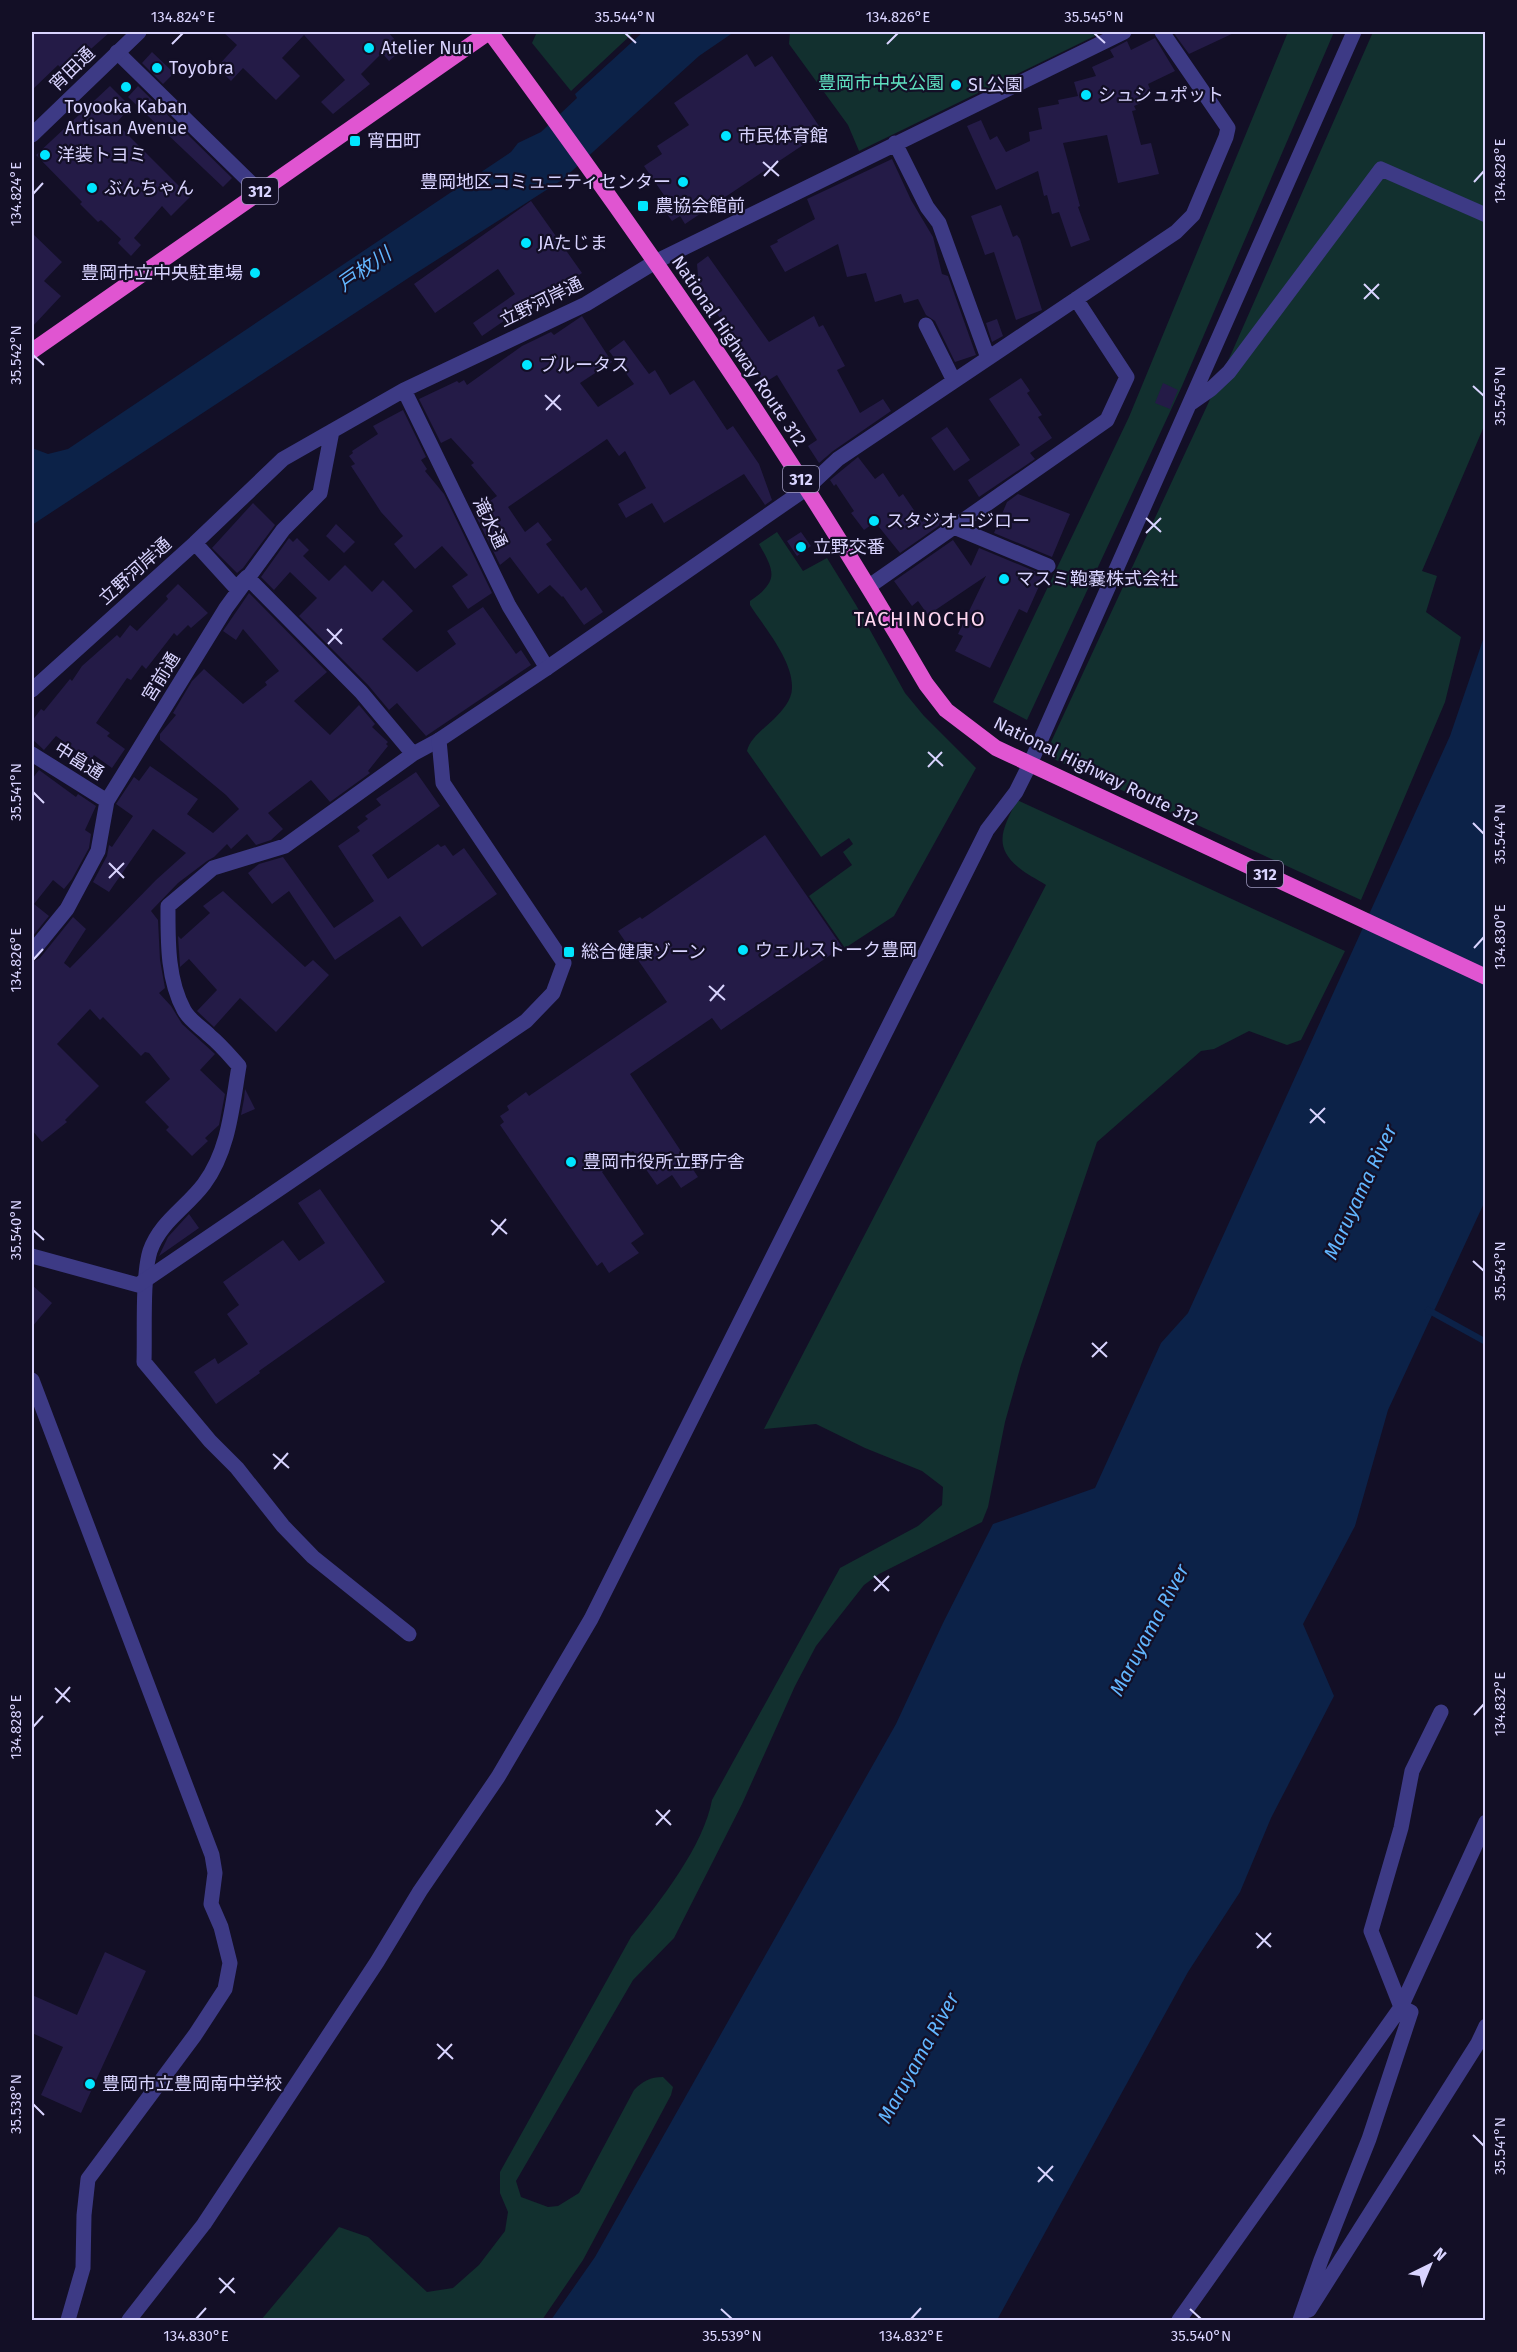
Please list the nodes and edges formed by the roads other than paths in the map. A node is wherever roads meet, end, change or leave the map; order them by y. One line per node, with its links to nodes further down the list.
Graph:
1 (489, 32): 9 (highway, National Highway Route 312 / 312); 11 (highway, National Highway Route 312 / 312)
2 (1124, 32): 8 (street, 立野河岸通)
3 (1162, 32): 12 (street)
4 (1354, 32): 18 (street)
5 (130, 34): 6 (street, 宵田通)
6 (117, 52): 7 (street, 宵田通); 9 (street)
7 (32, 135)
8 (895, 143): 11 (street, 立野河岸通); 15 (street)
9 (259, 191): 14 (highway, National Highway Route 312 / 312)
10 (1485, 215): 18 (street)
11 (655, 262): 17 (street, 立野河岸通); 20 (highway, National Highway Route 312 / 312)
12 (1076, 300): 15 (street); 21 (street)
13 (926, 325): 16 (street)
14 (32, 351)
15 (988, 358): 16 (street)
16 (954, 381): 20 (street)
17 (404, 390): 19 (street, 立野河岸通); 26 (street, 滝水通)
18 (1190, 403): 31 (street)
19 (332, 431): 22 (street, 立野河岸通); 24 (street, 宮前通)
20 (807, 488): 25 (highway, National Highway Route 312 / 312); 26 (street)
21 (954, 527): 23 (street); 25 (street)
22 (195, 543): 24 (street); 27 (street, 立野河岸通)
23 (1047, 566)
24 (247, 578): 30 (street); 32 (street, 宮前通)
25 (868, 587): 31 (highway, National Highway Route 312 / 312)
26 (547, 668): 28 (street)
27 (32, 690)
28 (439, 740): 30 (street); 36 (street)
29 (32, 754): 32 (street, 中畠通)
30 (413, 754): 36 (street)
31 (1037, 768): 34 (highway, National Highway Route 312 / 312); 45 (street)
32 (106, 801): 33 (street, 宮前通)
33 (32, 952)
34 (1485, 977)
35 (32, 1256): 36 (street)
36 (147, 1279): 38 (street)
37 (32, 1380): 44 (street)
38 (409, 1634)
39 (1441, 1712): 41 (street)
40 (1485, 1822): 41 (street)
41 (1401, 2007): 46 (street); 47 (street)
42 (1485, 2025): 43 (street)
43 (1482, 2046): 47 (street)
44 (68, 2320)
45 (129, 2320)
46 (1179, 2320)
47 (1301, 2320)

